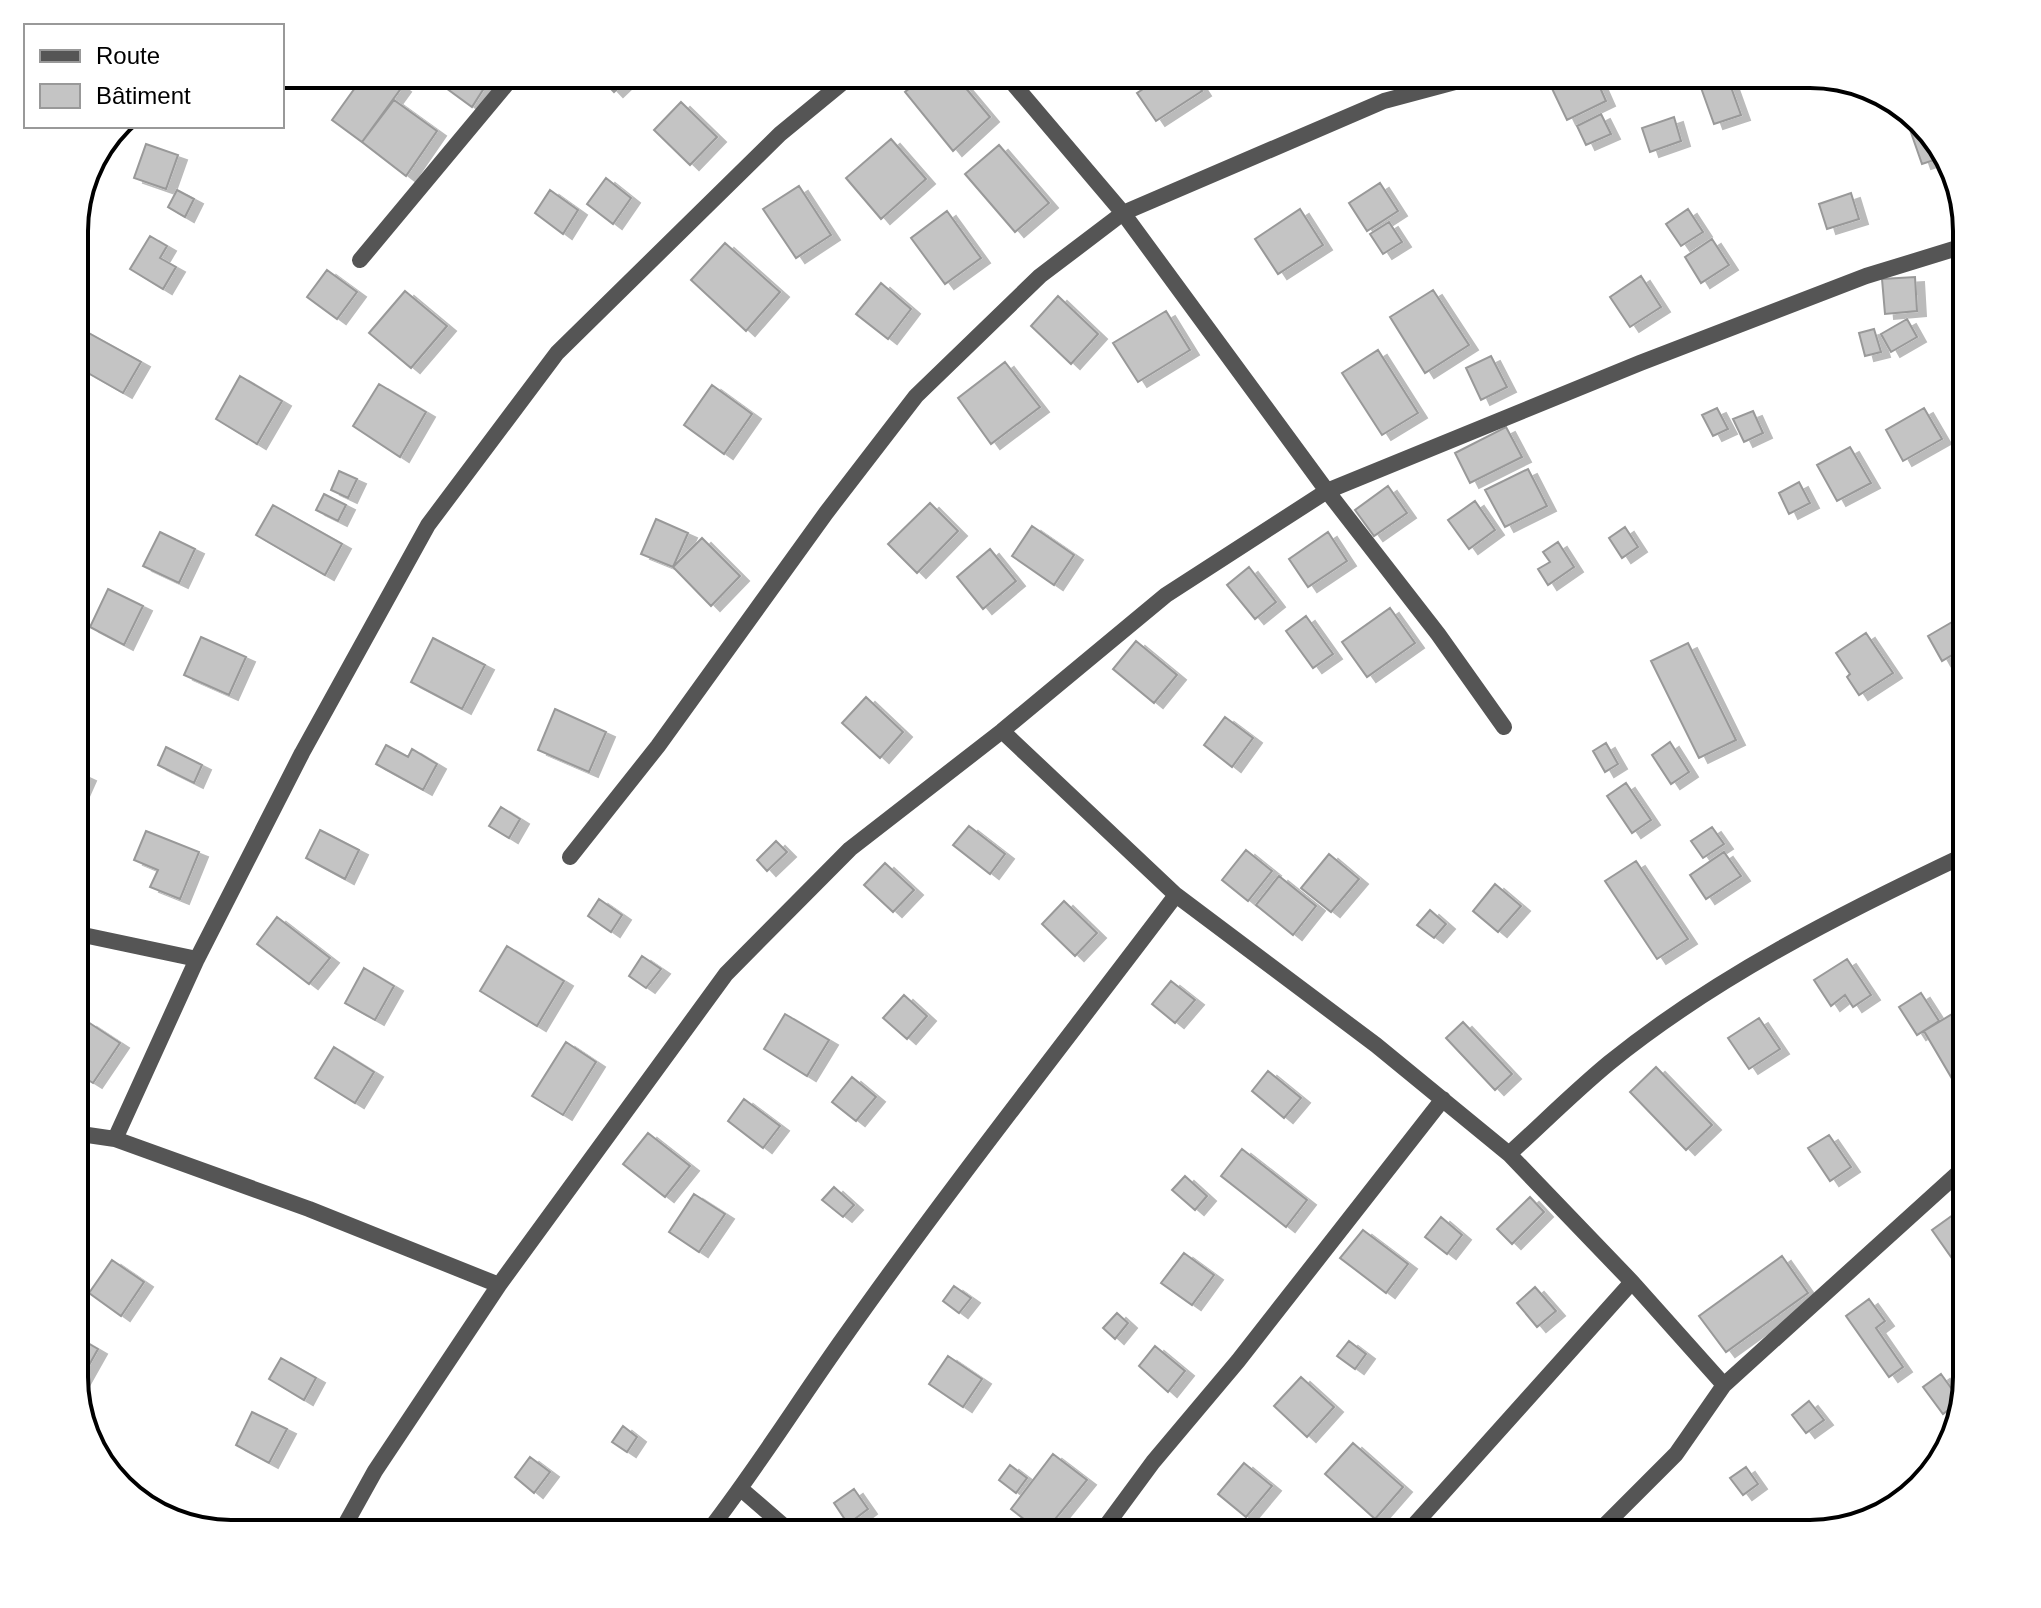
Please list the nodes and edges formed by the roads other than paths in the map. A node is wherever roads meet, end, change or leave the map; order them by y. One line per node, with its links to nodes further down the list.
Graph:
1 (503, 88): 7 (street)
2 (836, 88): 15 (street)
3 (1017, 88): 5 (street)
4 (1433, 88): 5 (street)
5 (1123, 213): 8 (street); 11 (street)
6 (1953, 249): 8 (street)
7 (360, 260)
8 (1327, 491): 9 (street); 10 (street)
9 (1504, 727)
10 (1002, 731): 13 (street); 22 (street)
11 (570, 857)
12 (1953, 861): 19 (street)
13 (1176, 895): 16 (street); 24 (street)
14 (88, 936): 15 (street)
15 (197, 959): 18 (street)
16 (1443, 1099): 19 (street); 28 (street)
17 (88, 1135): 18 (street)
18 (115, 1139): 22 (street)
19 (1509, 1154): 21 (street)
20 (1953, 1178): 23 (street)
21 (1632, 1282): 23 (street); 29 (street)
22 (499, 1285): 25 (street)
23 (1724, 1385): 30 (street)
24 (741, 1489): 26 (street); 27 (street)
25 (348, 1520)
26 (717, 1520)
27 (777, 1520)
28 (1110, 1520)
29 (1419, 1520)
30 (1610, 1520)

